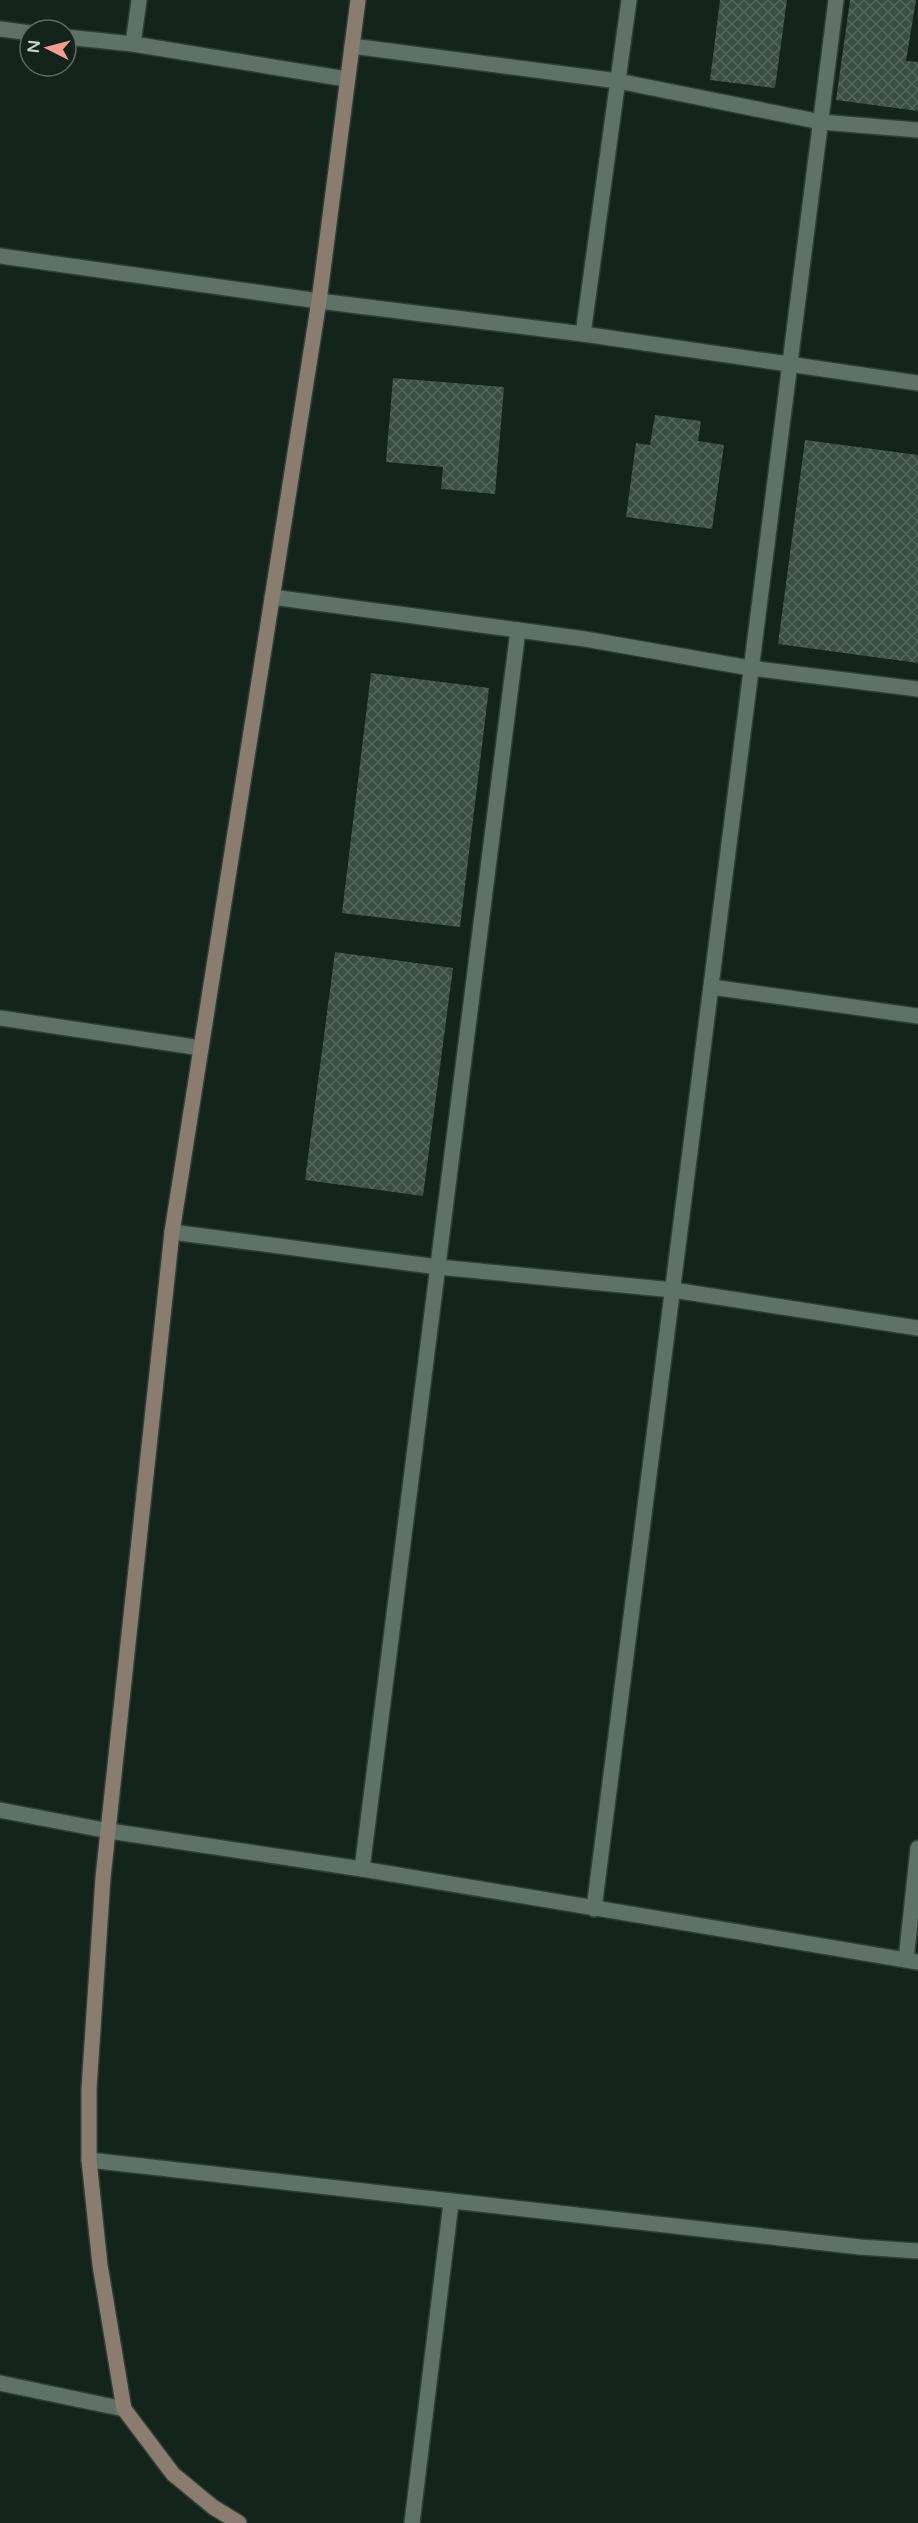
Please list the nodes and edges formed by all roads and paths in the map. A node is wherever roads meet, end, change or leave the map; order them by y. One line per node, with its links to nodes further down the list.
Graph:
1 (139, 0): 8 (street)
2 (358, 0): 9 (street)
3 (629, 0): 11 (street)
4 (836, 0): 12 (street)
5 (0, 29): 6 (street)
6 (18, 31)
7 (78, 38): 8 (street)
8 (133, 44): 10 (street)
9 (352, 46): 10 (street); 11 (street)
10 (346, 79): 15 (street)
11 (618, 81): 12 (street); 16 (street)
12 (820, 122): 13 (street); 17 (street)
13 (918, 130)
14 (0, 256): 15 (street)
15 (319, 301): 16 (street); 19 (street)
16 (583, 334): 17 (street)
17 (790, 366): 18 (street); 21 (street)
18 (918, 383)
19 (272, 597): 20 (street); 26 (street)
20 (518, 630): 21 (street); 28 (street)
21 (750, 668): 22 (street); 23 (street)
22 (918, 689)
23 (711, 987): 24 (street); 29 (street)
24 (918, 1016)
25 (0, 1018): 26 (street)
26 (201, 1048): 27 (street)
27 (172, 1232): 28 (street); 32 (street)
28 (438, 1267): 29 (street); 34 (street)
29 (673, 1290): 30 (street); 35 (street)
30 (918, 1328)
31 (0, 1810): 32 (street)
32 (109, 1831): 34 (street); 37 (street)
33 (918, 1848): 36 (street)
34 (362, 1869): 35 (street)
35 (594, 1909): 36 (street)
36 (912, 1961)
37 (89, 2160): 38 (street); 41 (street)
38 (451, 2202): 39 (street); 43 (street)
39 (918, 2251)
40 (0, 2383): 41 (street)
41 (124, 2409): 42 (street)
42 (239, 2523)
43 (412, 2523)

